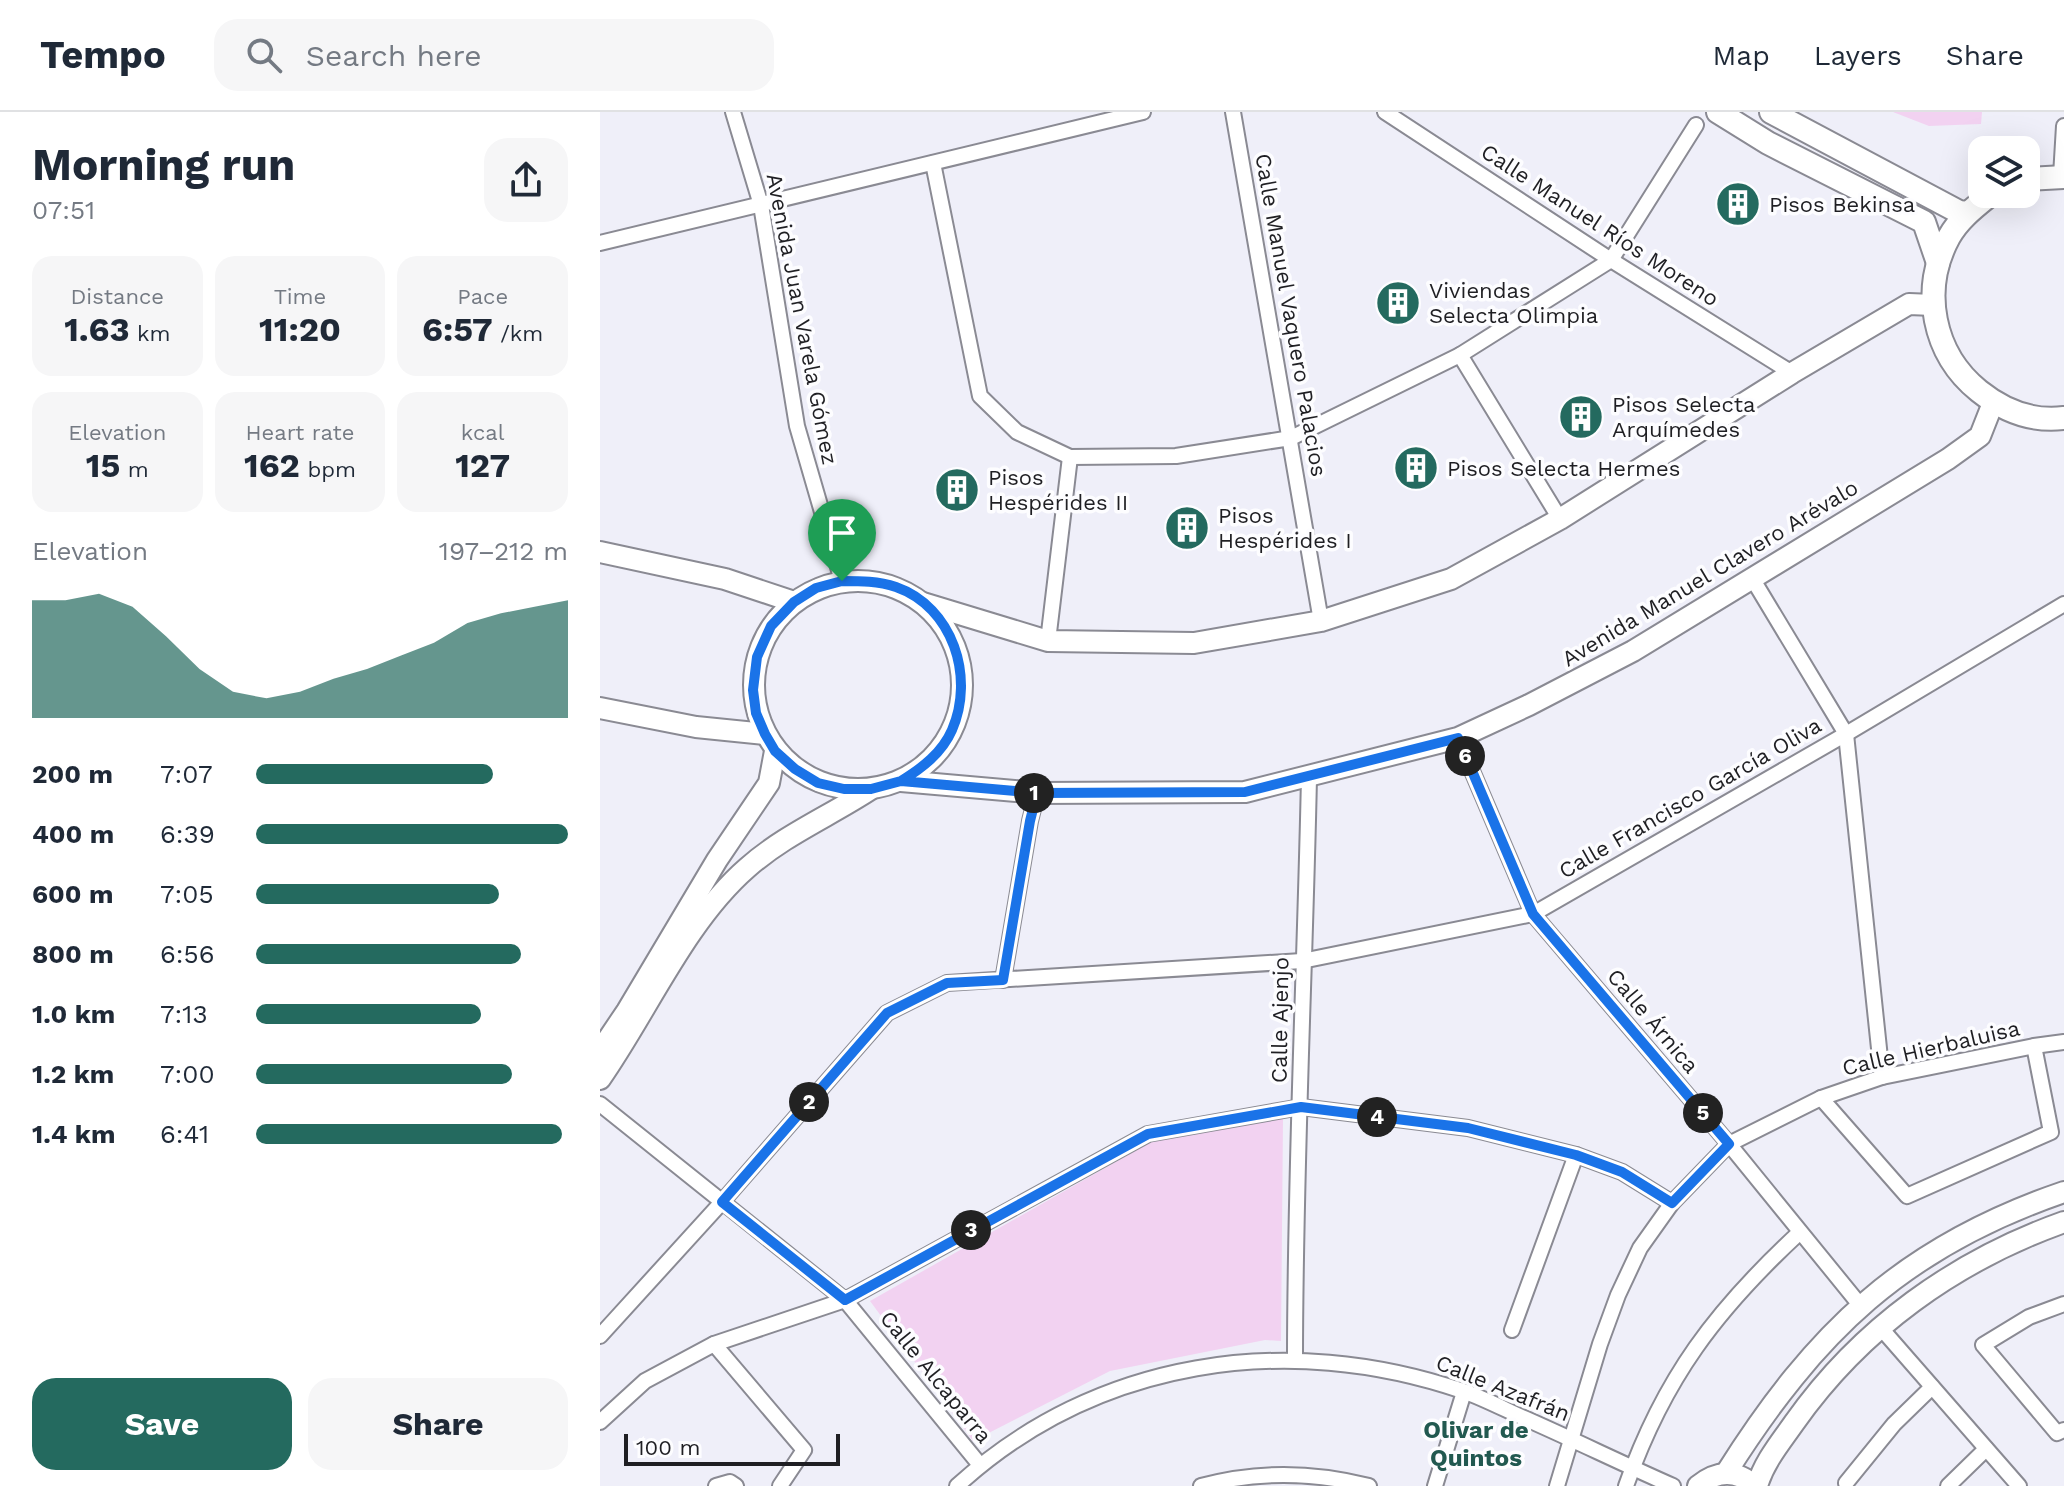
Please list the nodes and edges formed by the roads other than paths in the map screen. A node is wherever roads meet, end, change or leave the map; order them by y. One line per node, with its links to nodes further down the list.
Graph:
1 (733, 112): 12 (street, Avenida Juan Varela Gómez)
2 (1143, 112): 9 (street)
3 (1233, 112): 23 (street, Calle Manuel Vaquero Palacios)
4 (1385, 112): 16 (street, Calle Manuel Ríos Moreno)
5 (1718, 112): 17 (main road)
6 (1771, 112): 14 (main road)
7 (1696, 125): 16 (street)
8 (2064, 126): 10 (street)
9 (933, 163): 12 (street); 24 (street)
10 (2062, 176): 11 (main road)
11 (2040, 178)
12 (761, 205): 15 (street); 28 (street, Avenida Juan Varela Gómez)
13 (1973, 208): 14 (main road)
14 (1967, 213): 17 (main road)
15 (600, 243)
16 (1611, 260): 19 (street); 20 (street, Calle Manuel Ríos Moreno)
17 (1938, 263): 18 (main road)
18 (1933, 305): 20 (main road); 21 (main road)
19 (1460, 355): 23 (street); 25 (street)
20 (1792, 373): 25 (main road)
21 (1993, 403): 22 (main road); 27 (main road, Avenida Manuel Clavero Arévalo)
22 (2064, 418)
23 (1291, 438): 24 (street); 32 (street, Calle Manuel Vaquero Palacios)
24 (1070, 457): 33 (street)
25 (1560, 519): 32 (main road)
26 (600, 552): 29 (main road)
27 (1752, 578): 35 (street); 36 (main road, Avenida Manuel Clavero Arévalo)
28 (842, 581): 29 (main road); 30 (main road)
29 (794, 602): 37 (main road)
30 (923, 603): 33 (main road); 39 (main road)
31 (2064, 604): 35 (street, Calle Francisco García Oliva)
32 (1321, 621): 33 (main road)
33 (1048, 641)
34 (600, 708): 37 (main road)
35 (1846, 734): 42 (street, Calle Francisco García Oliva); 48 (street)
36 (1458, 738): 38 (main road, Avenida Manuel Clavero Arévalo); 42 (street, Calle Árnica)
37 (770, 742): 40 (main road); 47 (main road)
38 (1309, 777): 41 (main road, Avenida Manuel Clavero Arévalo); 43 (street, Calle Ajenjo)
39 (901, 781): 40 (main road); 41 (main road, Avenida Manuel Clavero Arévalo)
40 (871, 789): 49 (main road)
41 (1037, 793): 44 (street)
42 (1533, 914): 43 (street, Calle Francisco García Oliva); 53 (street, Calle Árnica)
43 (1302, 961): 44 (street, Calle Francisco García Oliva); 52 (street, Calle Ajenjo)
44 (1003, 980): 56 (street, Calle Francisco García Oliva)
45 (2064, 1042): 46 (street, Calle Hierbaluisa)
46 (2034, 1046): 48 (street, Calle Hierbaluisa); 50 (street)
47 (600, 1051)
48 (1882, 1077): 50 (street, Calle Hierbaluisa)
49 (600, 1079)
50 (1821, 1098): 53 (street, Calle Hierbaluisa)
51 (600, 1104): 56 (street, Calle Alcaparra)
52 (1301, 1107): 54 (street); 60 (street); 67 (street, Calle Ajenjo)
53 (1729, 1144): 57 (street, Calle Hierbaluisa); 59 (street, Calle Árnica)
54 (1576, 1155): 57 (street); 64 (street)
55 (2064, 1192): 62 (main road)
56 (722, 1202): 60 (street, Calle Alcaparra); 65 (street, Calle Francisco García Oliva)
57 (1672, 1203): 72 (street, Calle Hierbaluisa)
58 (2064, 1222): 63 (main road)
59 (1799, 1233): 62 (street, Calle Árnica); 75 (street)
60 (845, 1300): 66 (street); 74 (street, Calle Alcaparra)
61 (2064, 1304): 71 (street)
62 (1860, 1305): 76 (main road)
63 (1880, 1327): 68 (street); 89 (main road)
64 (1512, 1330)
65 (600, 1336)
66 (714, 1344): 70 (street); 80 (street)
67 (1295, 1359): 69 (street, Calle Azafrán); 74 (street, Calle Azafrán)
68 (1932, 1387): 73 (street); 77 (street)
69 (1464, 1392): 72 (street, Calle Azafrán); 84 (street)
70 (600, 1422)
71 (2064, 1430)
72 (1572, 1439): 75 (street, Calle Azafrán); 85 (street, Calle Hierbaluisa)
73 (1986, 1449): 90 (street); 91 (street)
74 (980, 1465): 81 (street, Calle Azafrán)
75 (1632, 1468): 86 (street); 87 (street, Calle Azafrán)
76 (1726, 1473): 88 (main road); 89 (main road)
77 (1846, 1483)
78 (716, 1486): 79 (street)
79 (736, 1486)
80 (780, 1486)
81 (957, 1486)
82 (1201, 1486): 83 (street)
83 (1369, 1486)
84 (1435, 1486)
85 (1557, 1486)
86 (1626, 1486)
87 (1673, 1486)
88 (1698, 1486)
89 (1756, 1486)
90 (1948, 1486)
91 (2019, 1486)

